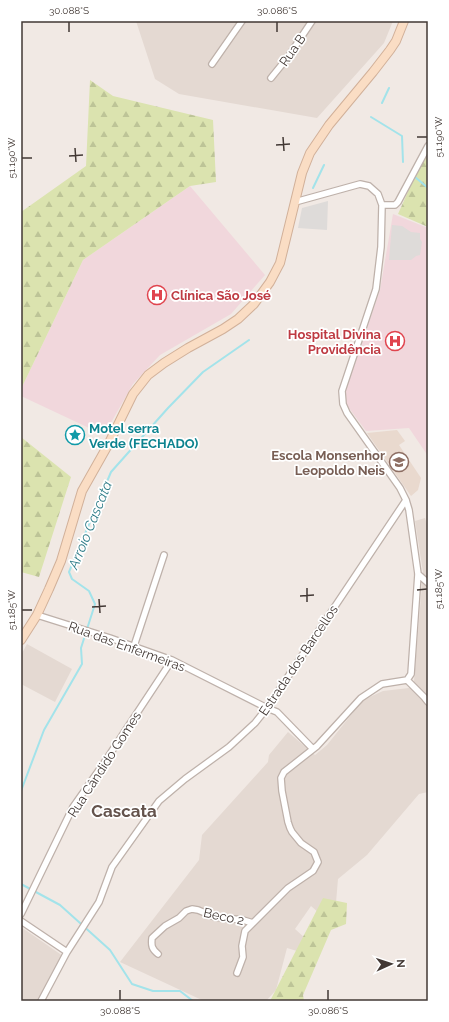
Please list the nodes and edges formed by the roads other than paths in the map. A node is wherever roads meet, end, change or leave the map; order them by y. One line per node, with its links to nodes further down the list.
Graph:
1 (242, 21): 4 (street)
2 (312, 21): 5 (street, Rua B)
3 (404, 21): 7 (main road)
4 (212, 64)
5 (271, 78)
6 (428, 146): 8 (street)
7 (295, 202): 8 (street); 13 (main road)
8 (382, 205): 9 (street)
9 (406, 500): 11 (street); 19 (street, Estrada dos Barcellos)
10 (164, 555): 15 (street)
11 (418, 574): 12 (street); 17 (street)
12 (428, 583)
13 (36, 615): 14 (main road); 15 (street, Rua das Enfermeiras)
14 (21, 640)
15 (134, 646): 16 (street, Rua das Enfermeiras)
16 (172, 660): 19 (street, Rua das Enfermeiras); 21 (street, Rua Cândido Gomes)
17 (407, 680): 18 (street); 20 (street)
18 (428, 702)
19 (267, 708): 20 (street, Rua das Enfermeiras); 24 (street, Estrada dos Barcellos)
20 (313, 749): 23 (street)
21 (21, 914)
22 (21, 921): 24 (street)
23 (253, 923): 25 (street, Beco 2); 26 (street)
24 (66, 952): 27 (street, Estrada dos Barcellos)
25 (158, 954)
26 (237, 973)
27 (41, 1001)

